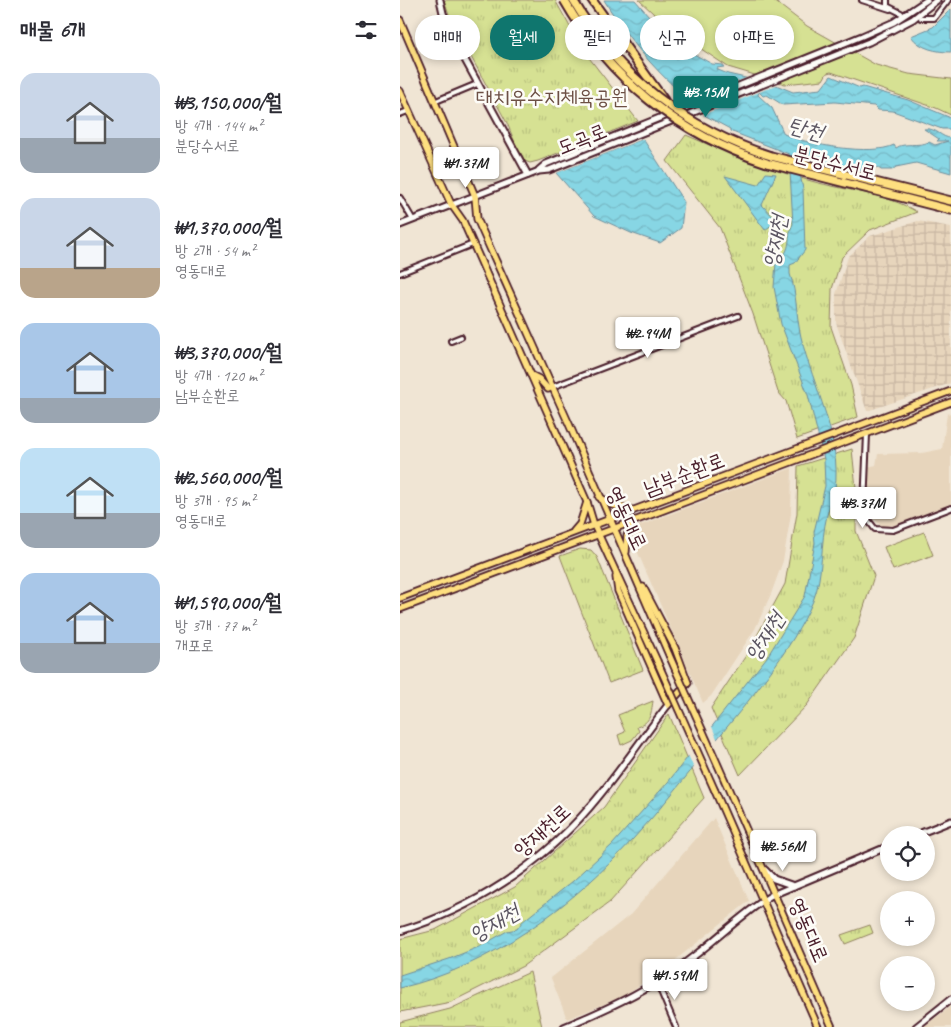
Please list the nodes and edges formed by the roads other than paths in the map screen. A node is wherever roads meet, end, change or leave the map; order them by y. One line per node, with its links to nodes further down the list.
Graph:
1 (440, 0): 14 (street)
2 (564, 0): 26 (highway, 분당수서로, bridge)
3 (573, 0): 17 (highway, 분당수서로, bridge)
4 (592, 0): 17 (highway, bridge)
5 (862, 0): 10 (street)
6 (887, 0): 10 (street)
7 (927, 0): 20 (street, 도곡로, bridge)
8 (937, 0): 20 (street, 도곡로, bridge)
9 (948, 0): 12 (street)
10 (890, 9): 11 (street)
11 (901, 13)
12 (921, 18)
13 (400, 20): 16 (main road, 영동대로)
14 (477, 84): 16 (street); 21 (street)
15 (400, 90): 18 (main road, 영동대로)
16 (436, 101): 22 (main road, 영동대로)
17 (665, 103): 24 (highway, 분당수서로, bridge)
18 (408, 111): 19 (street); 25 (main road, 영동대로)
19 (400, 114)
20 (538, 170): 21 (street, 도곡로)
21 (528, 174): 22 (street, 도곡로)
22 (475, 196): 25 (street, 도곡로); 35 (main road, 영동대로)
23 (400, 198): 27 (street)
24 (951, 201)
25 (451, 204): 27 (street, 도곡로); 29 (main road, 영동대로)
26 (951, 210)
27 (413, 220): 28 (street, 도곡로)
28 (400, 225)
29 (473, 244): 30 (street); 34 (main road, 영동대로)
30 (400, 273)
31 (738, 316): 35 (street)
32 (461, 338): 33 (street)
33 (451, 341)
34 (531, 375): 35 (main road); 40 (main road, 영동대로)
35 (552, 387): 39 (main road, 영동대로)
36 (951, 391): 42 (main road, 남부순환로)
37 (951, 402): 38 (main road, 남부순환로)
38 (865, 432): 41 (street); 44 (main road, 남부순환로)
39 (599, 497): 42 (main road); 43 (main road, 영동대로)
40 (587, 502): 45 (main road, 영동대로); 47 (main road)
41 (951, 508)
42 (634, 510): 43 (main road, 남부순환로)
43 (611, 519): 45 (main road, 남부순환로); 46 (main road, 영동대로)
44 (634, 520): 46 (main road, 남부순환로); 49 (main road)
45 (594, 525): 47 (main road, 남부순환로); 48 (main road, 영동대로)
46 (615, 528): 48 (main road, 남부순환로); 49 (main road, 영동대로)
47 (573, 533): 52 (main road, 남부순환로)
48 (599, 534): 51 (main road, 영동대로); 53 (main road, 남부순환로)
49 (626, 554): 50 (main road, 영동대로)
50 (632, 567): 54 (main road); 58 (main road, 영동대로, bridge)
51 (615, 570): 54 (main road); 61 (main road, 영동대로, bridge)
52 (400, 598)
53 (400, 609)
54 (668, 706): 62 (street, 양재천로)
55 (951, 821): 56 (street)
56 (935, 827)
57 (880, 850): 59 (street)
58 (765, 870): 59 (street); 60 (main road, 영동대로)
59 (794, 886): 60 (street)
60 (776, 893): 61 (street); 68 (main road, 영동대로)
61 (764, 900): 63 (street); 67 (main road, 영동대로)
62 (400, 931)
63 (657, 982): 65 (street); 66 (street)
64 (951, 999): 69 (street)
65 (564, 1027)
66 (676, 1027)
67 (818, 1027)
68 (832, 1027)
69 (916, 1027)

